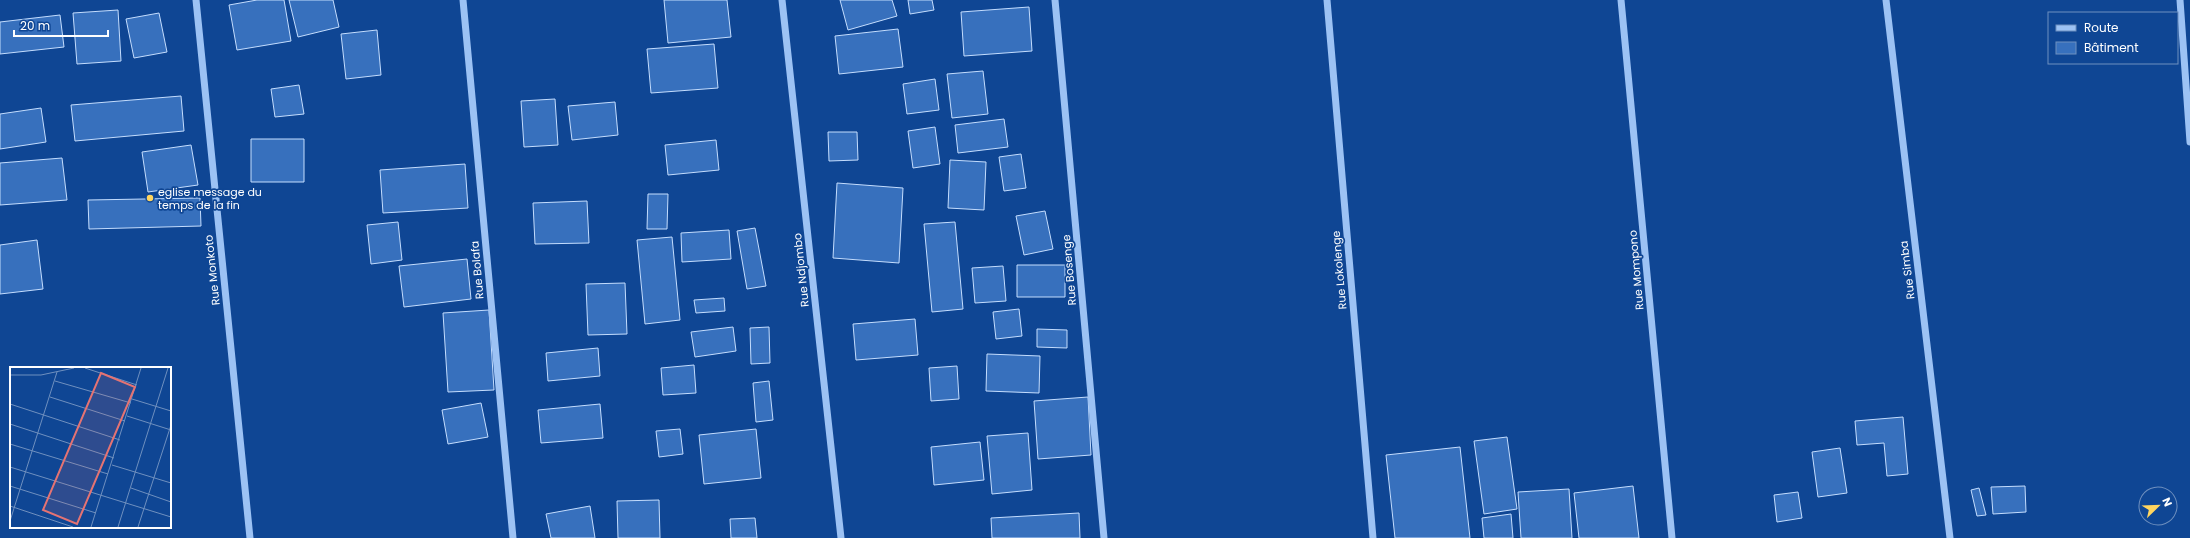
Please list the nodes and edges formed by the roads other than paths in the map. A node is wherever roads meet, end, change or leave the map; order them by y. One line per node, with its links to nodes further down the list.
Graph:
1 (196, 0): 10 (street, Rue Monkoto)
2 (463, 0): 11 (street, Rue Bolafa)
3 (782, 0): 12 (street, Rue Ndjombo)
4 (1055, 0): 13 (street, Rue Bosenge)
5 (1327, 0): 14 (street, Rue Lokolenge)
6 (1621, 0): 15 (street, Rue Mompono)
7 (1886, 0): 16 (street, Rue Simba)
8 (2180, 0): 9 (street)
9 (2190, 142)
10 (250, 538)
11 (513, 538)
12 (841, 538)
13 (1104, 538)
14 (1373, 538)
15 (1672, 538)
16 (1950, 538)

